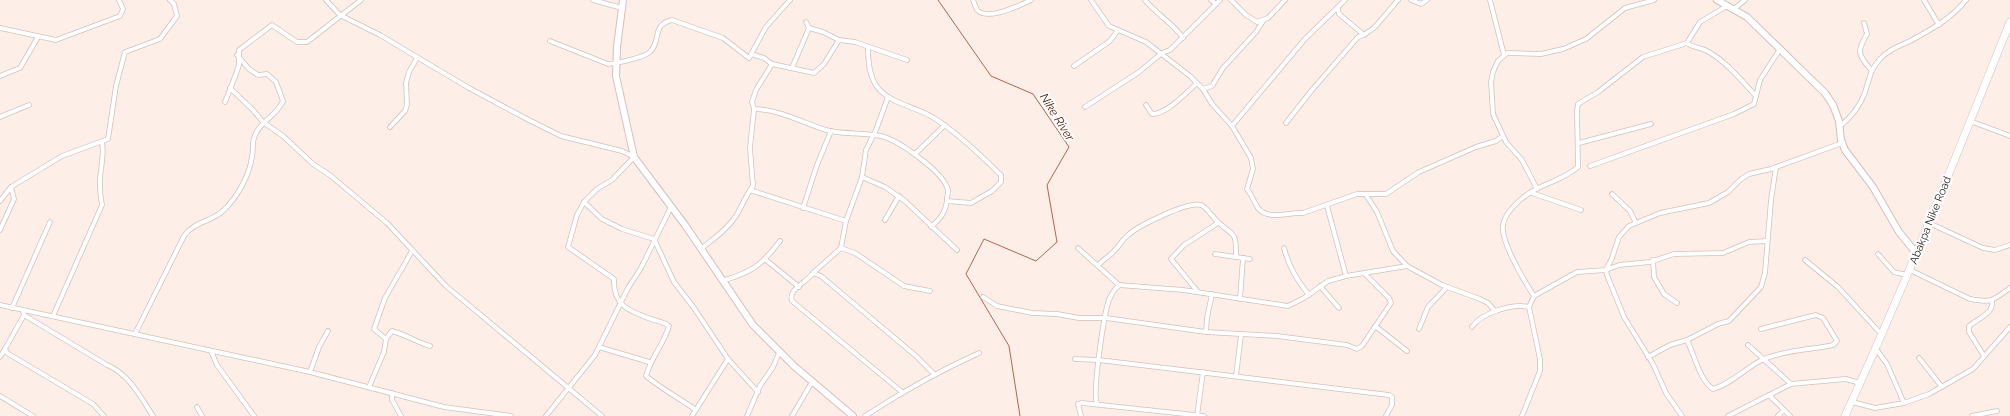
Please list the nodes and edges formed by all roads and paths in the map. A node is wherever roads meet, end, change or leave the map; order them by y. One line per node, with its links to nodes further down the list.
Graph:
1 (119, 0): 42 (street)
2 (170, 0): 84 (street)
3 (326, 0): 31 (street)
4 (361, 0): 31 (street)
5 (593, 0): 28 (street)
6 (623, 0): 28 (street)
7 (790, 0): 49 (street)
8 (973, 0): 9 (street)
9 (1031, 0)
10 (1091, 0): 39 (street)
11 (1145, 0): 43 (street)
12 (1211, 0): 26 (street)
13 (1220, 0): 26 (street)
14 (1231, 0): 32 (street)
15 (1285, 0): 32 (street)
16 (1345, 0): 29 (street)
17 (1398, 0): 40 (street)
18 (1411, 0): 19 (street)
19 (1427, 0)
20 (1490, 0): 51 (street)
21 (1654, 0): 51 (street)
22 (1717, 0): 27 (street)
23 (1745, 0): 30 (street)
24 (1924, 0): 36 (street)
25 (1966, 0): 36 (street)
26 (1216, 4): 43 (street)
27 (1727, 6): 30 (street); 46 (street)
28 (622, 8): 55 (street)
29 (1338, 8): 40 (street); 77 (street)
30 (1734, 9): 48 (street)
31 (340, 15): 52 (street); 53 (street)
32 (1263, 21): 63 (street)
33 (806, 22): 38 (street)
34 (2010, 22): 41 (main road, Abakpa Nike Road)
35 (1864, 23): 59 (street)
36 (1939, 25): 59 (street)
37 (0, 28): 42 (street)
38 (809, 28): 44 (street); 58 (street)
39 (1118, 30): 50 (street); 57 (street)
40 (1364, 35): 74 (street)
41 (2007, 36): 72 (main road, Abakpa Nike Road)
42 (38, 37): 60 (street)
43 (1183, 38): 50 (street)
44 (839, 40): 47 (street); 58 (street)
45 (550, 41): 55 (street)
46 (1687, 43): 64 (street); 85 (street)
47 (868, 47): 54 (street); 65 (street)
48 (1780, 49): 64 (street); 78 (street)
49 (751, 54): 55 (street); 56 (street)
50 (1162, 54): 61 (street); 69 (street)
51 (1504, 54): 82 (street)
52 (237, 55): 62 (street); 73 (street)
53 (417, 58): 79 (street); 88 (street)
54 (907, 60)
55 (615, 63): 88 (street)
56 (772, 64): 58 (street); 70 (street)
57 (1074, 66)
58 (792, 68)
59 (1871, 70): 78 (street)
60 (0, 76)
61 (1197, 83): 63 (street); 68 (street)
62 (230, 88): 66 (street); 73 (street)
63 (1203, 89): 77 (street)
64 (1756, 96): 89 (street)
65 (888, 97): 76 (street); 81 (street)
66 (225, 102)
67 (29, 104): 71 (street)
68 (1146, 105)
69 (1085, 107)
70 (754, 109): 80 (street); 94 (street)
71 (0, 117)
72 (1970, 121): 83 (street); 111 (main road, Abakpa Nike Road)
73 (263, 122): 123 (street); 171 (street)
74 (1286, 123)
75 (1651, 124): 85 (street)
76 (945, 125): 87 (street); 100 (street)
77 (1232, 126): 102 (street)
78 (1840, 126): 86 (street)
79 (390, 127)
80 (831, 131): 81 (street); 104 (street)
81 (872, 134): 87 (street); 91 (street)
82 (1503, 136): 93 (street); 97 (street)
83 (2010, 136)
84 (102, 142): 92 (street); 162 (street)
85 (1579, 143): 93 (street)
86 (1842, 143): 90 (street); 126 (street)
87 (915, 154): 100 (street)
88 (634, 157): 101 (street); 103 (street)
89 (1590, 166)
90 (1776, 167): 110 (street); 116 (street)
91 (862, 177): 98 (street); 107 (street)
92 (11, 187): 99 (street); 113 (street)
93 (1537, 189): 95 (street)
94 (750, 190): 104 (street); 121 (street)
95 (1532, 193): 105 (street); 150 (street)
96 (1612, 194): 110 (street)
97 (1366, 195): 102 (street); 134 (street)
98 (899, 196): 106 (street); 112 (street)
99 (0, 200)
100 (947, 201): 112 (street)
101 (584, 202): 114 (street); 154 (street)
102 (1327, 206): 139 (street)
103 (671, 207): 114 (street); 121 (street)
104 (803, 208): 107 (street)
105 (1581, 210)
106 (885, 220)
107 (846, 221): 118 (street)
108 (50, 222): 158 (street)
109 (1218, 223): 127 (street); 133 (street); 147 (street)
110 (1636, 223): 135 (street)
111 (1929, 223): 117 (street); 126 (main road, Abakpa Nike Road)
112 (931, 226): 122 (street)
113 (0, 230)
114 (654, 239): 154 (street); 189 (street)
115 (780, 241): 130 (street)
116 (1767, 241): 131 (street); 175 (street)
117 (2010, 245)
118 (841, 248): 136 (street); 146 (street)
119 (1078, 248): 133 (street)
120 (1284, 248): 149 (street)
121 (701, 249): 140 (street)
122 (957, 250)
123 (412, 251): 174 (street); 202 (street)
124 (1215, 254): 127 (street)
125 (1878, 254): 137 (street)
126 (1917, 254): 137 (main road, Abakpa Nike Road)
127 (1236, 256): 128 (street)
128 (1243, 258): 129 (street); 152 (street)
129 (1250, 259)
130 (766, 260): 140 (street); 143 (street)
131 (1653, 260): 135 (street); 155 (street)
132 (1805, 260): 173 (street)
133 (1098, 265): 141 (street)
134 (1407, 266): 138 (street); 144 (street)
135 (1606, 270): 150 (street); 187 (street)
136 (813, 273): 143 (street); 196 (street)
137 (1909, 273): 153 (street); 173 (main road, Abakpa Nike Road)
138 (1365, 274): 139 (street); 164 (street)
139 (1346, 276): 142 (street)
140 (722, 281): 183 (street)
141 (1119, 285): 147 (street); 163 (street)
142 (1320, 286): 149 (street); 159 (street)
143 (799, 287): 205 (street)
144 (1447, 287): 160 (street); 167 (street)
145 (2010, 288): 153 (street)
146 (930, 291)
147 (1198, 292): 148 (street)
148 (1212, 294): 152 (street); 170 (street)
149 (1309, 295): 152 (street)
150 (1534, 296): 157 (street)
151 (983, 297): 163 (street)
152 (1240, 299)
153 (1992, 301): 185 (street)
154 (621, 302): 178 (street); 193 (street)
155 (1677, 303)
156 (0, 305): 158 (street)
157 (1529, 307): 160 (street); 234 (street)
158 (12, 308): 161 (street)
159 (1339, 308)
160 (1495, 311): 165 (street)
161 (24, 313): 162 (street); 179 (street); 218 (street)
162 (53, 316): 171 (street)
163 (1106, 318): 170 (street); 191 (street)
164 (1375, 326): 172 (street); 182 (street)
165 (1472, 327)
166 (2010, 327): 185 (street)
167 (1419, 329)
168 (1761, 329): 192 (street)
169 (328, 331): 194 (street)
170 (1206, 332): 172 (street)
171 (135, 334): 181 (street)
172 (1241, 335): 197 (street)
173 (1883, 335): 180 (main road, Abakpa Nike Road)
174 (386, 339): 177 (street); 201 (street)
175 (1688, 340): 187 (street); 192 (street)
176 (1748, 345): 192 (street)
177 (430, 346)
178 (599, 347): 193 (street); 202 (street)
179 (5, 349): 186 (street); 217 (street)
180 (1876, 349): 200 (main road, Abakpa Nike Road); 211 (street)
181 (211, 351): 194 (street); 220 (street)
182 (1407, 351)
183 (779, 353): 198 (street); 204 (street)
184 (979, 353): 196 (street)
185 (1984, 356): 203 (street)
186 (0, 357)
187 (1648, 357): 235 (street)
188 (1919, 358): 203 (street)
189 (728, 359): 204 (street); 213 (street)
190 (1074, 359): 191 (street)
191 (1099, 360): 195 (street); 210 (street)
192 (1763, 360): 199 (street)
193 (650, 362): 213 (street)
194 (310, 372): 201 (street)
195 (1203, 372): 197 (street); 231 (street)
196 (934, 374): 205 (street)
197 (1236, 376): 233 (street)
198 (812, 382): 227 (street); 228 (street)
199 (1791, 384): 200 (street); 207 (street)
200 (1860, 384): 209 (main road, Abakpa Nike Road)
201 (369, 387): 206 (street)
202 (570, 388): 223 (street); 224 (street)
203 (1942, 388): 211 (street)
204 (758, 392): 226 (street)
205 (902, 392): 229 (street)
206 (392, 393): 221 (street); 222 (street)
207 (1769, 395): 214 (street); 236 (street)
208 (0, 396): 216 (street)
209 (1852, 402): 211 (street); 239 (main road, Abakpa Nike Road)
210 (1097, 403): 230 (street); 231 (street)
211 (1904, 403)
212 (197, 407): 219 (street)
213 (696, 410): 225 (street)
214 (1784, 410): 237 (street); 238 (street)
215 (1997, 411): 240 (street)
216 (33, 416)
217 (104, 416)
218 (153, 416)
219 (202, 416)
220 (254, 416)
221 (402, 416)
222 (511, 416)
223 (546, 416)
224 (602, 416)
225 (692, 416)
226 (747, 416)
227 (792, 416)
228 (853, 416)
229 (865, 416)
230 (1081, 416)
231 (1197, 416): 232 (street)
232 (1204, 416)
233 (1386, 416)
234 (1522, 416)
235 (1682, 416)
236 (1728, 416)
237 (1778, 416)
238 (1790, 416)
239 (1845, 416)
240 (1972, 416)

